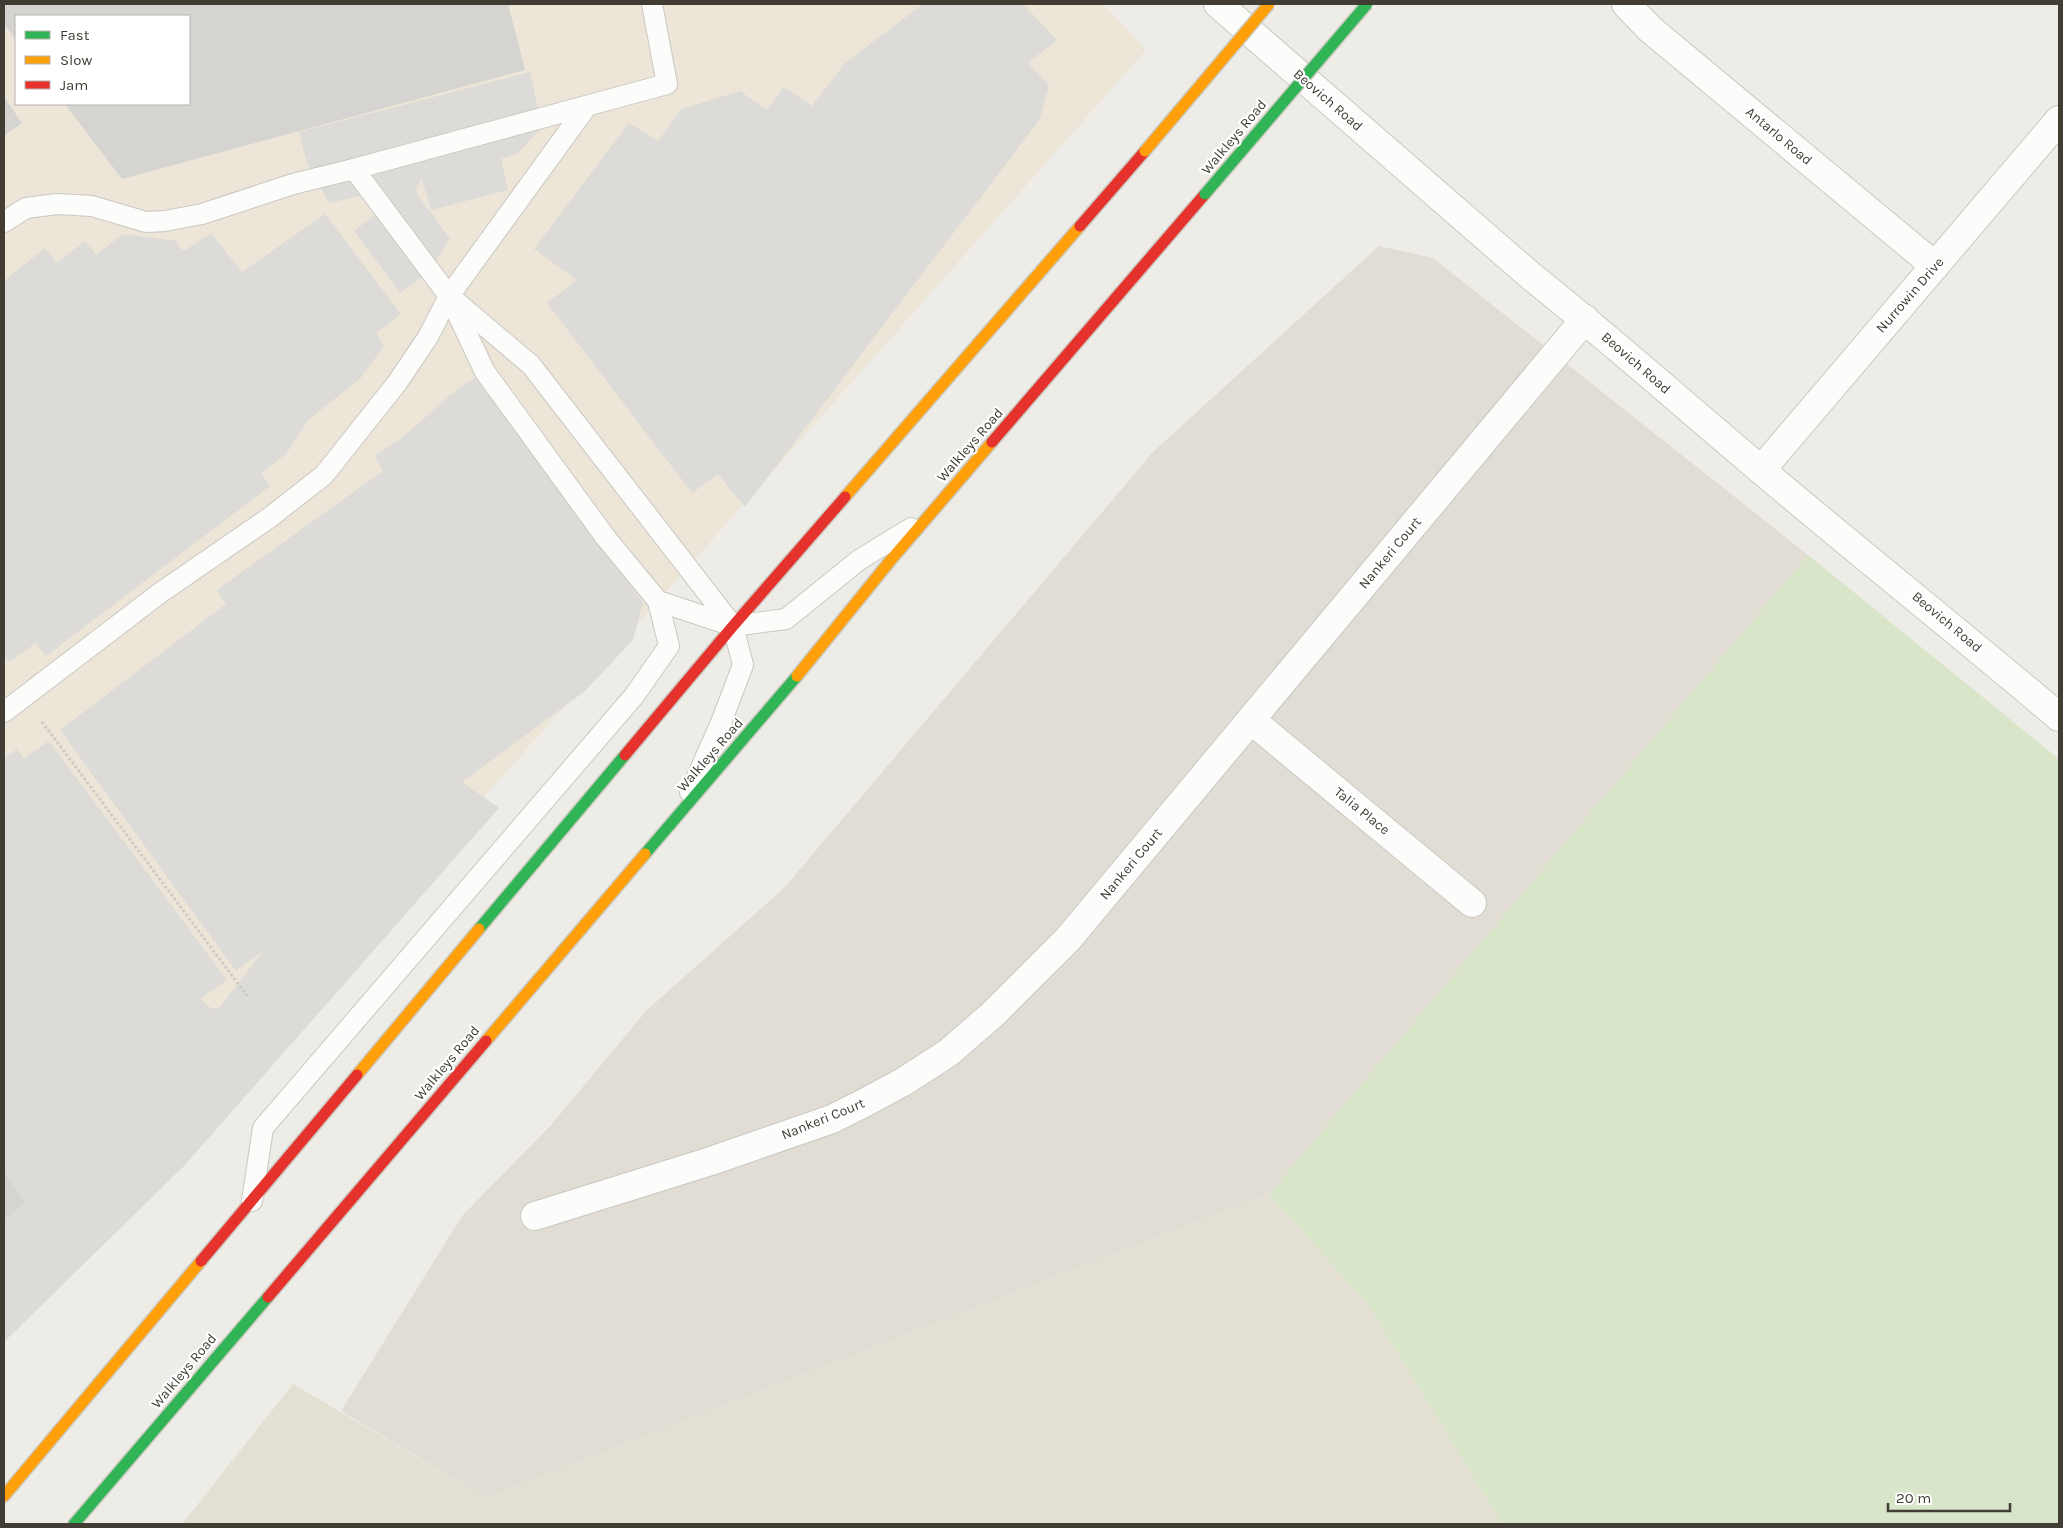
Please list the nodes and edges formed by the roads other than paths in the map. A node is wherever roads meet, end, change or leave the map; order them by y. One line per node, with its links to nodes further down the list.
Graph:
1 (652, 4): 6 (lane)
2 (1218, 4): 12 (street, Beovich Road)
3 (1269, 4): 16 (main road, bridge)
4 (1367, 4): 14 (main road, Walkleys Road, bridge)
5 (1626, 4): 10 (street, Antarlo Road)
6 (587, 106): 8 (lane); 11 (lane)
7 (2059, 120): 10 (street, Nurrowin Drive)
8 (354, 170): 9 (lane); 11 (lane)
9 (4, 222)
10 (1935, 266): 13 (street, Nurrowin Drive)
11 (449, 296): 15 (lane); 16 (lane); 17 (lane)
12 (1585, 319): 13 (street, Beovich Road); 19 (street, Nankeri Court)
13 (1761, 470): 18 (street, Beovich Road)
14 (926, 519): 16 (lane); 20 (main road, Walkleys Road)
15 (658, 601): 16 (lane); 22 (lane)
16 (733, 626): 20 (lane); 22 (main road)
17 (4, 712)
18 (2059, 717)
19 (1251, 720): 21 (street, Talia Place); 23 (street, Nankeri Court)
20 (683, 808): 25 (main road, Walkleys Road)
21 (1472, 903)
22 (252, 1202): 24 (main road)
23 (535, 1216)
24 (4, 1496)
25 (74, 1524)

